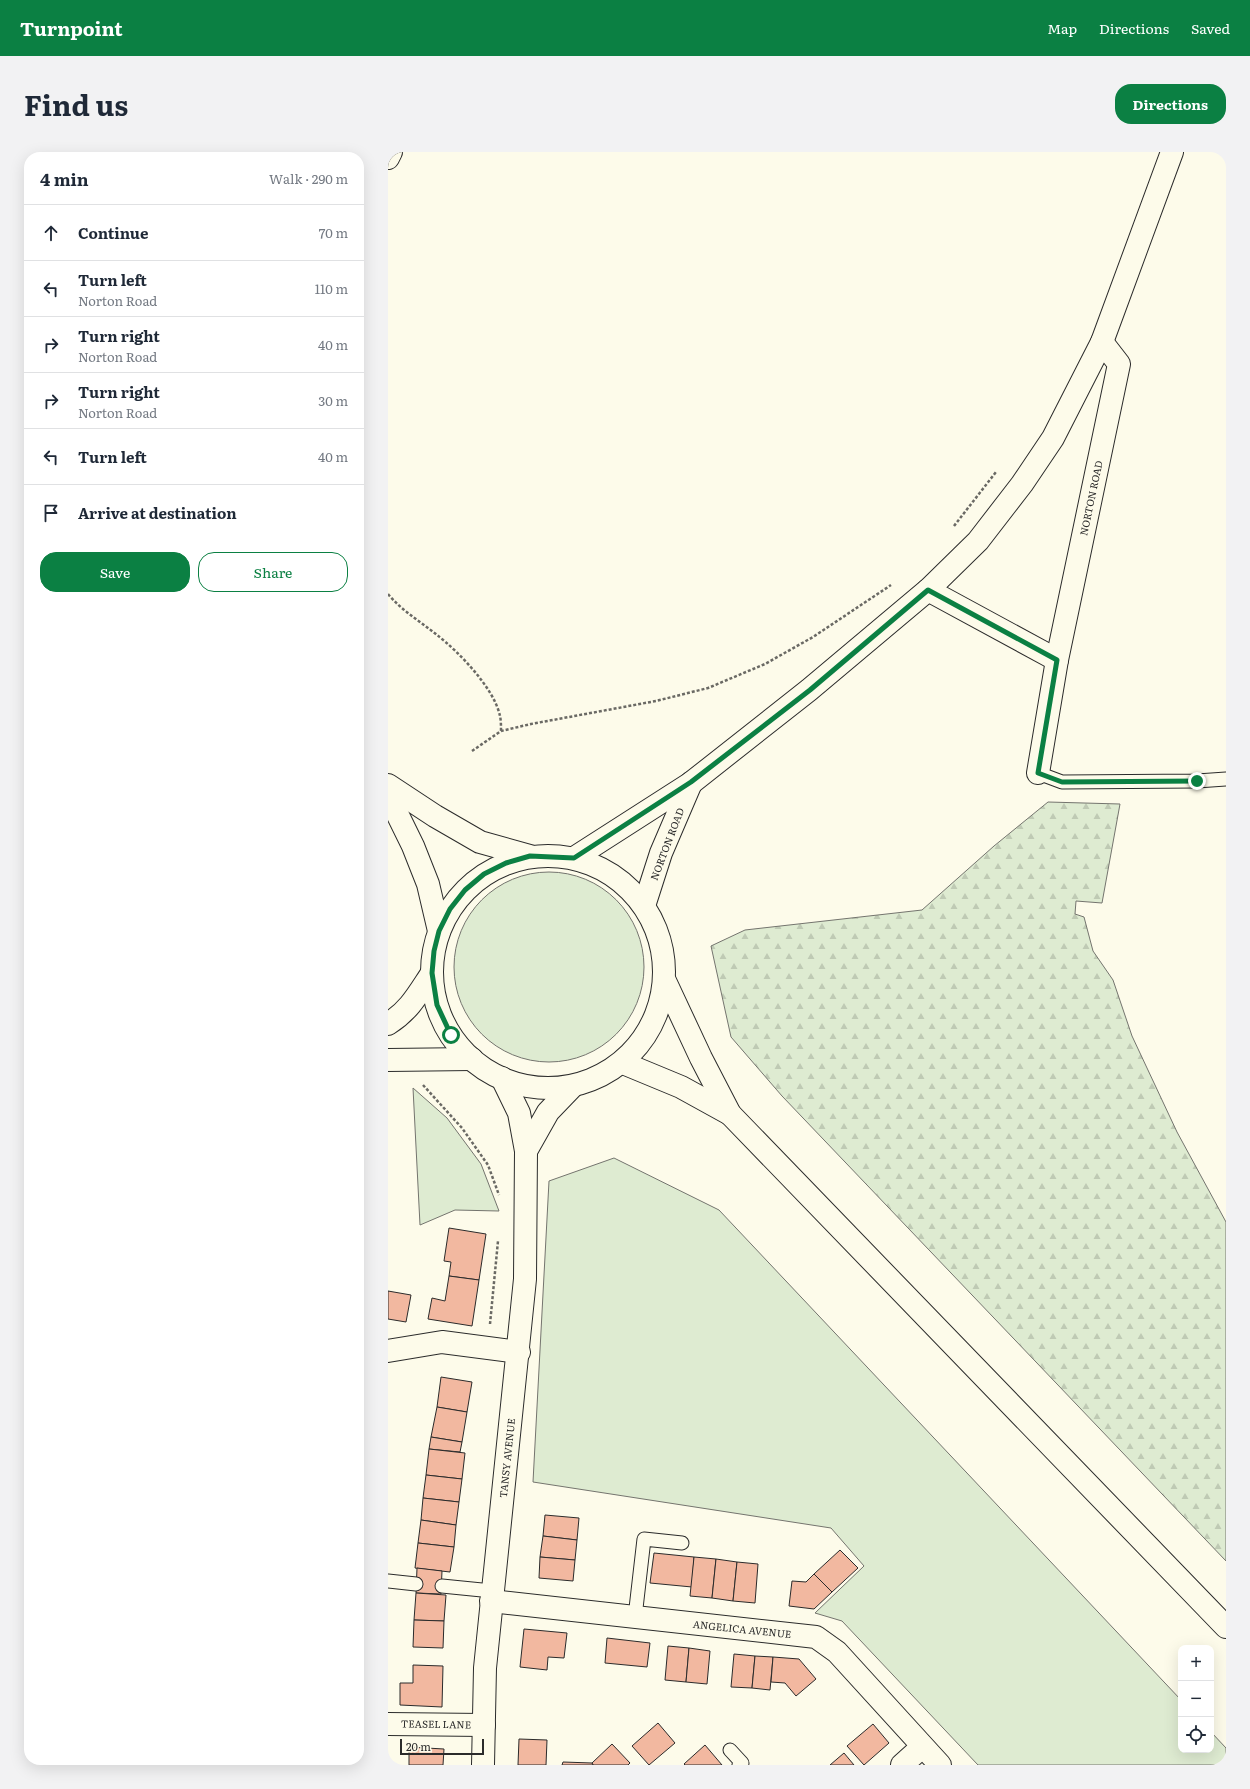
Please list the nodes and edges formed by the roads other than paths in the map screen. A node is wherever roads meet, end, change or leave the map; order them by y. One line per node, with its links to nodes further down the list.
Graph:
1 (391, 152): 3 (street)
2 (1172, 152): 4 (street, NORTON ROAD)
3 (388, 158)
4 (1102, 342): 5 (street, NORTON ROAD); 6 (street, NORTON ROAD)
5 (928, 590): 6 (street); 9 (street, NORTON ROAD)
6 (1057, 660): 7 (street, NORTON ROAD)
7 (1038, 773): 8 (lane)
8 (1226, 779)
9 (691, 782): 13 (street, NORTON ROAD); 14 (street, NORTON ROAD)
10 (388, 786): 12 (street)
11 (388, 795): 15 (street)
12 (530, 856): 13 (street); 15 (street)
13 (574, 858): 14 (street)
14 (644, 906): 17 (street)
15 (439, 931): 16 (street)
16 (432, 973): 18 (street); 19 (street)
17 (665, 981): 21 (street); 24 (street)
18 (388, 1024)
19 (472, 1059): 20 (street); 22 (street)
20 (388, 1060)
21 (623, 1063): 23 (street); 24 (street)
22 (502, 1078): 23 (street); 25 (street, TANSY AVENUE)
23 (572, 1086): 25 (street, TANSY AVENUE)
24 (730, 1114): 34 (street)
25 (526, 1151): 27 (street, TANSY AVENUE)
26 (388, 1351): 27 (street)
27 (519, 1352): 32 (street, TANSY AVENUE)
28 (682, 1543): 33 (lane)
29 (388, 1581): 30 (lane)
30 (416, 1584)
31 (442, 1586): 32 (lane)
32 (491, 1596): 33 (street, ANGELICA AVENUE); 36 (street, TANSY AVENUE)
33 (635, 1617): 37 (street, ANGELICA AVENUE)
34 (1226, 1627)
35 (388, 1724): 36 (street, TEASEL LANE)
36 (484, 1725): 39 (street, TANSY AVENUE)
37 (922, 1747): 41 (street); 42 (street, ANGELICA AVENUE)
38 (730, 1750): 40 (lane)
39 (483, 1765)
40 (739, 1765)
41 (902, 1765)
42 (940, 1765)

